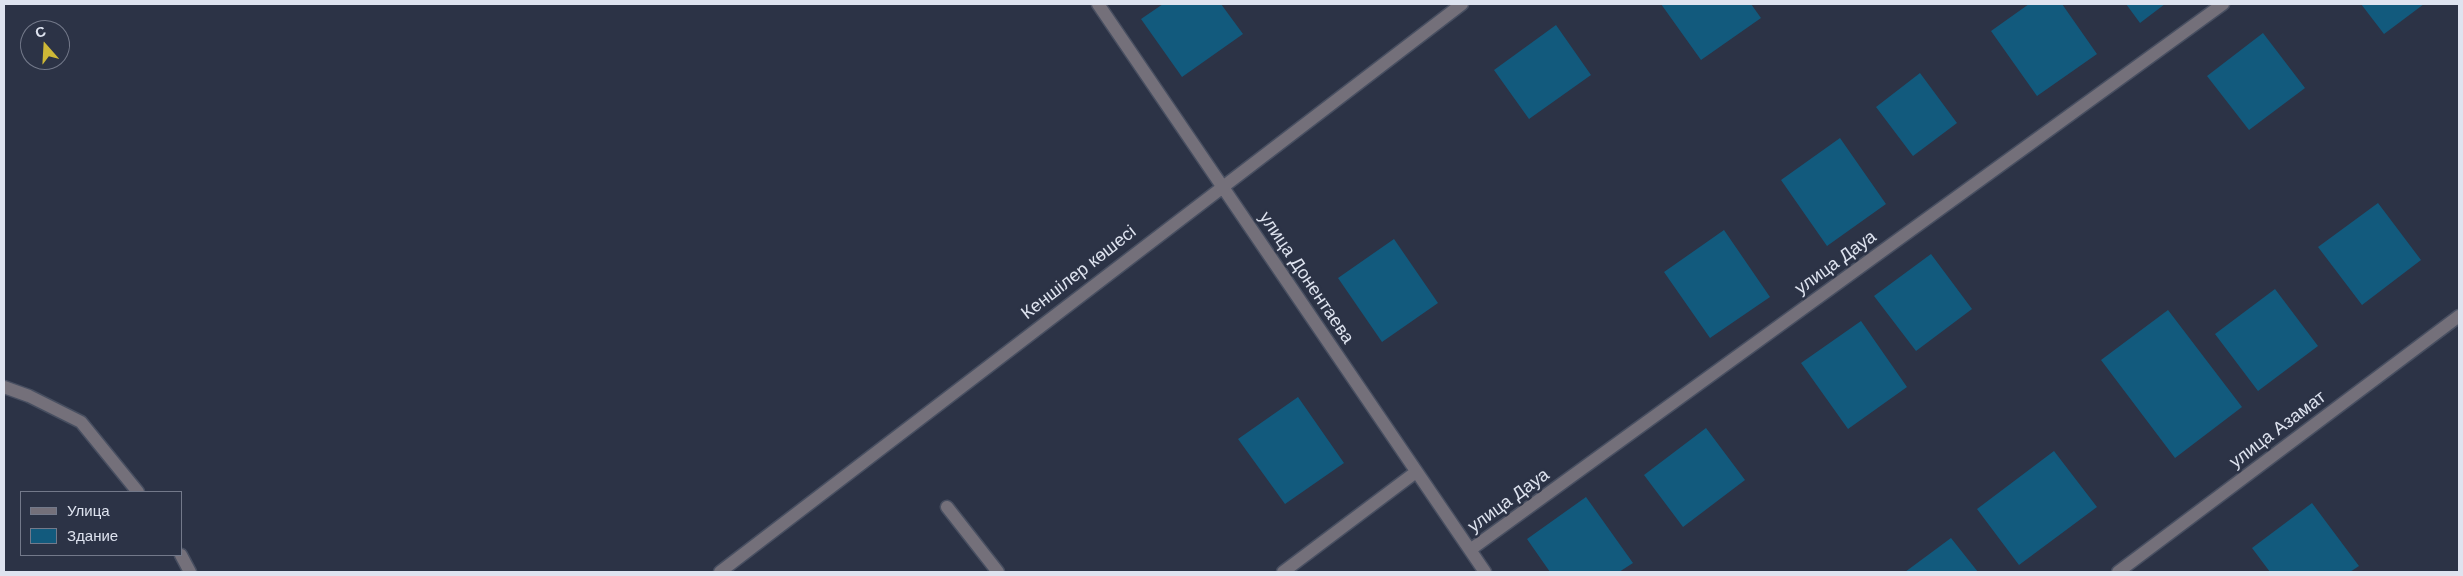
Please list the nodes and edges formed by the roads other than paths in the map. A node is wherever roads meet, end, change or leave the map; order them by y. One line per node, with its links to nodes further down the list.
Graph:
1 (1098, 4): 4 (street, улица Донентаева)
2 (1462, 4): 4 (street, Кеншілер көшесі)
3 (2223, 4): 10 (street, улица Дауа)
4 (1222, 186): 7 (street, улица Донентаева); 13 (street, Кеншілер көшесі)
5 (2459, 316): 17 (street, улица Азамат)
6 (4, 387): 8 (street)
7 (1416, 472): 10 (street, улица Донентаева); 15 (street)
8 (137, 491)
9 (947, 507): 14 (street)
10 (1470, 550): 16 (street, улица Донентаева)
11 (182, 556): 12 (street)
12 (190, 572)
13 (720, 572)
14 (998, 572)
15 (1283, 572)
16 (1485, 572)
17 (2118, 572)

